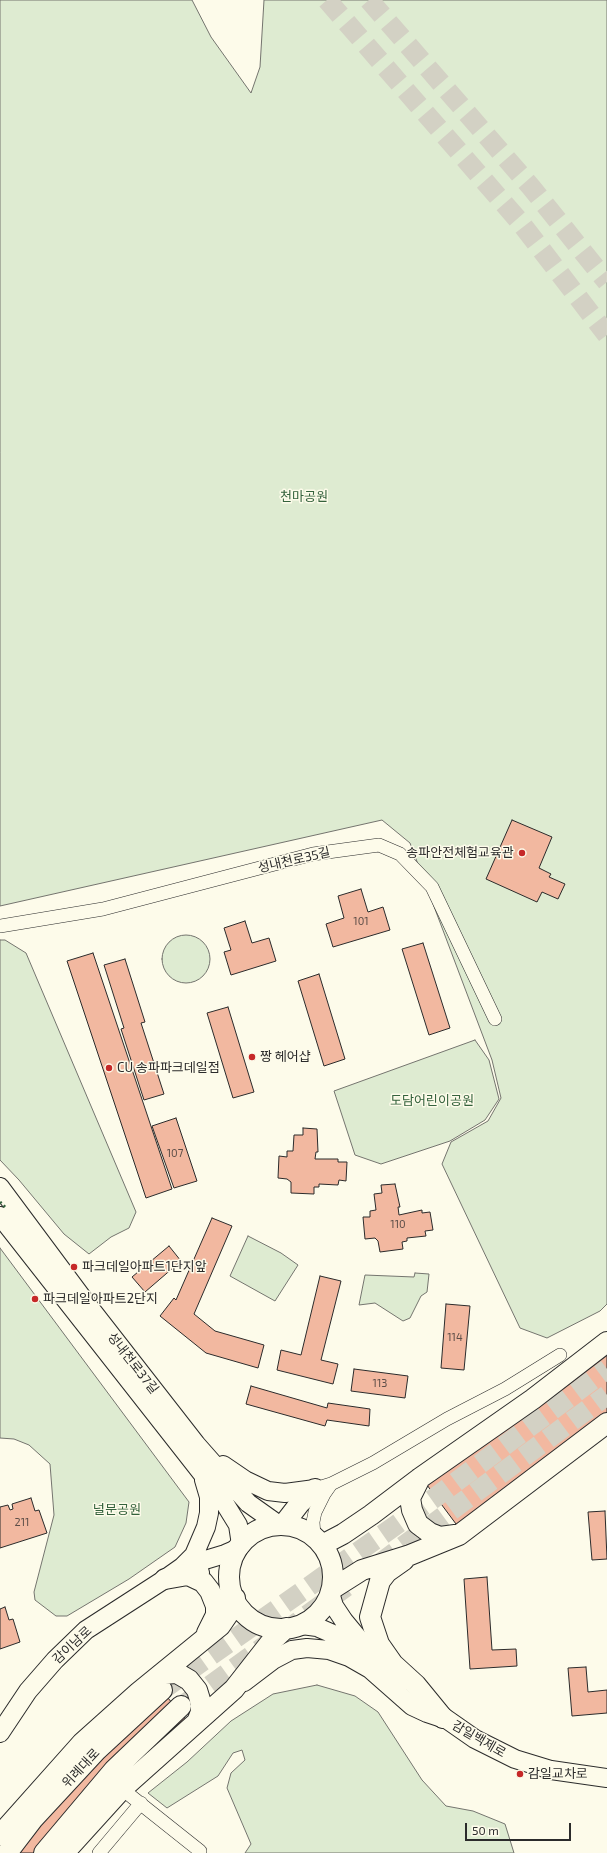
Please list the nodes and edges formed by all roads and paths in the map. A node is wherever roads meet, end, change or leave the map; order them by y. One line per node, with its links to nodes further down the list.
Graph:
1 (0, 926): 2 (street, 성내천로35길)
2 (495, 1020)
3 (0, 1187): 5 (main road, 성내천로37길)
4 (0, 1216): 5 (main road, 성내천로37길)
5 (75, 1301): 9 (main road, 성내천로37길); 10 (main road, 성내천로37길)
6 (607, 1342): 11 (main road)
7 (560, 1355): 12 (street)
8 (607, 1423): 14 (main road)
9 (196, 1444): 12 (main road); 13 (main road, 성내천로37길)
10 (202, 1475): 16 (main road, 성내천로37길); 18 (main road)
11 (420, 1478): 14 (main road); 15 (main road)
12 (323, 1487): 13 (main road); 15 (street)
13 (281, 1525): 15 (main road); 16 (main road)
14 (459, 1535): 17 (main road)
15 (318, 1541): 20 (main road)
16 (240, 1546): 18 (main road); 21 (main road)
17 (410, 1556): 20 (main road); 28 (main road)
18 (184, 1571): 19 (main road); 21 (main road); 23 (main road)
19 (166, 1579): 30 (main road, 감이남로)
20 (331, 1591): 22 (main road); 24 (main road)
21 (233, 1594): 22 (main road); 23 (main road)
22 (290, 1627): 24 (main road); 26 (main road)
23 (192, 1649): 25 (main road)
24 (372, 1658): 28 (main road, 감일백제로)
25 (162, 1682): 29 (main road); 34 (main road); 36 (main road, 위례대로)
26 (234, 1689): 28 (main road); 29 (main road)
27 (181, 1706): 37 (main road, 위례대로)
28 (443, 1718): 31 (main road, 감일백제로)
29 (197, 1722): 32 (main road)
30 (0, 1733)
31 (607, 1778)
32 (122, 1789): 33 (street); 38 (main road)
33 (141, 1804): 35 (street); 39 (street)
34 (0, 1835)
35 (200, 1851)
36 (7, 1853)
37 (44, 1853)
38 (64, 1853)
39 (99, 1853)

